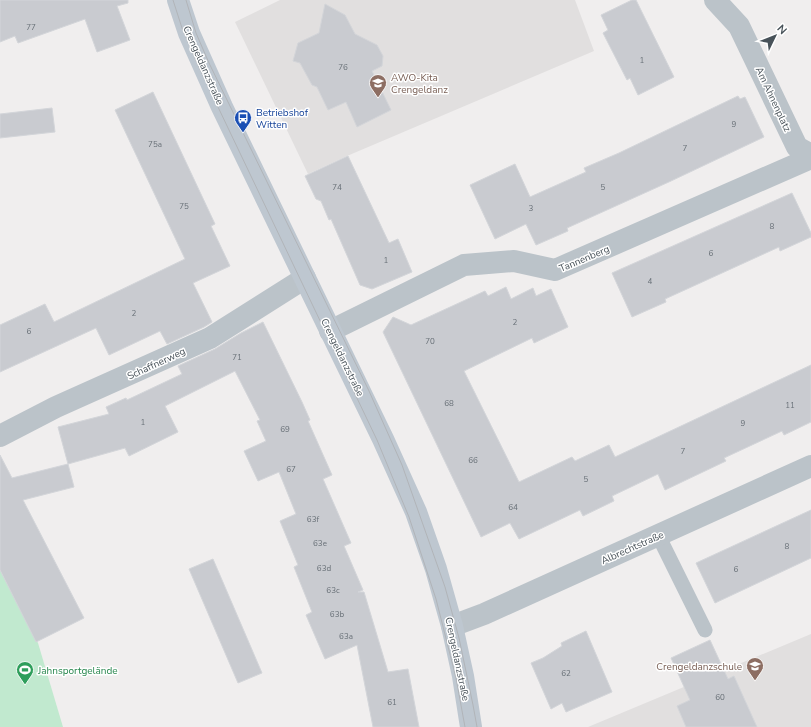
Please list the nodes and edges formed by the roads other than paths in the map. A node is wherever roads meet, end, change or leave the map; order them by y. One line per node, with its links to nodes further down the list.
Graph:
1 (178, 0): 5 (main road, Crengeldanzstraße)
2 (715, 0): 3 (street, Am Ahnenplatz)
3 (811, 154)
4 (811, 158): 6 (street, Tannenberg)
5 (305, 278): 6 (main road, Crengeldanzstraße); 7 (street, Schaffnerweg)
6 (330, 331): 10 (main road, Crengeldanzstraße)
7 (0, 436)
8 (811, 466): 9 (street, Albrechtstraße)
9 (658, 535): 10 (street, Albrechtstraße); 11 (lane)
10 (452, 626): 12 (main road, Crengeldanzstraße)
11 (704, 630)
12 (471, 727)

